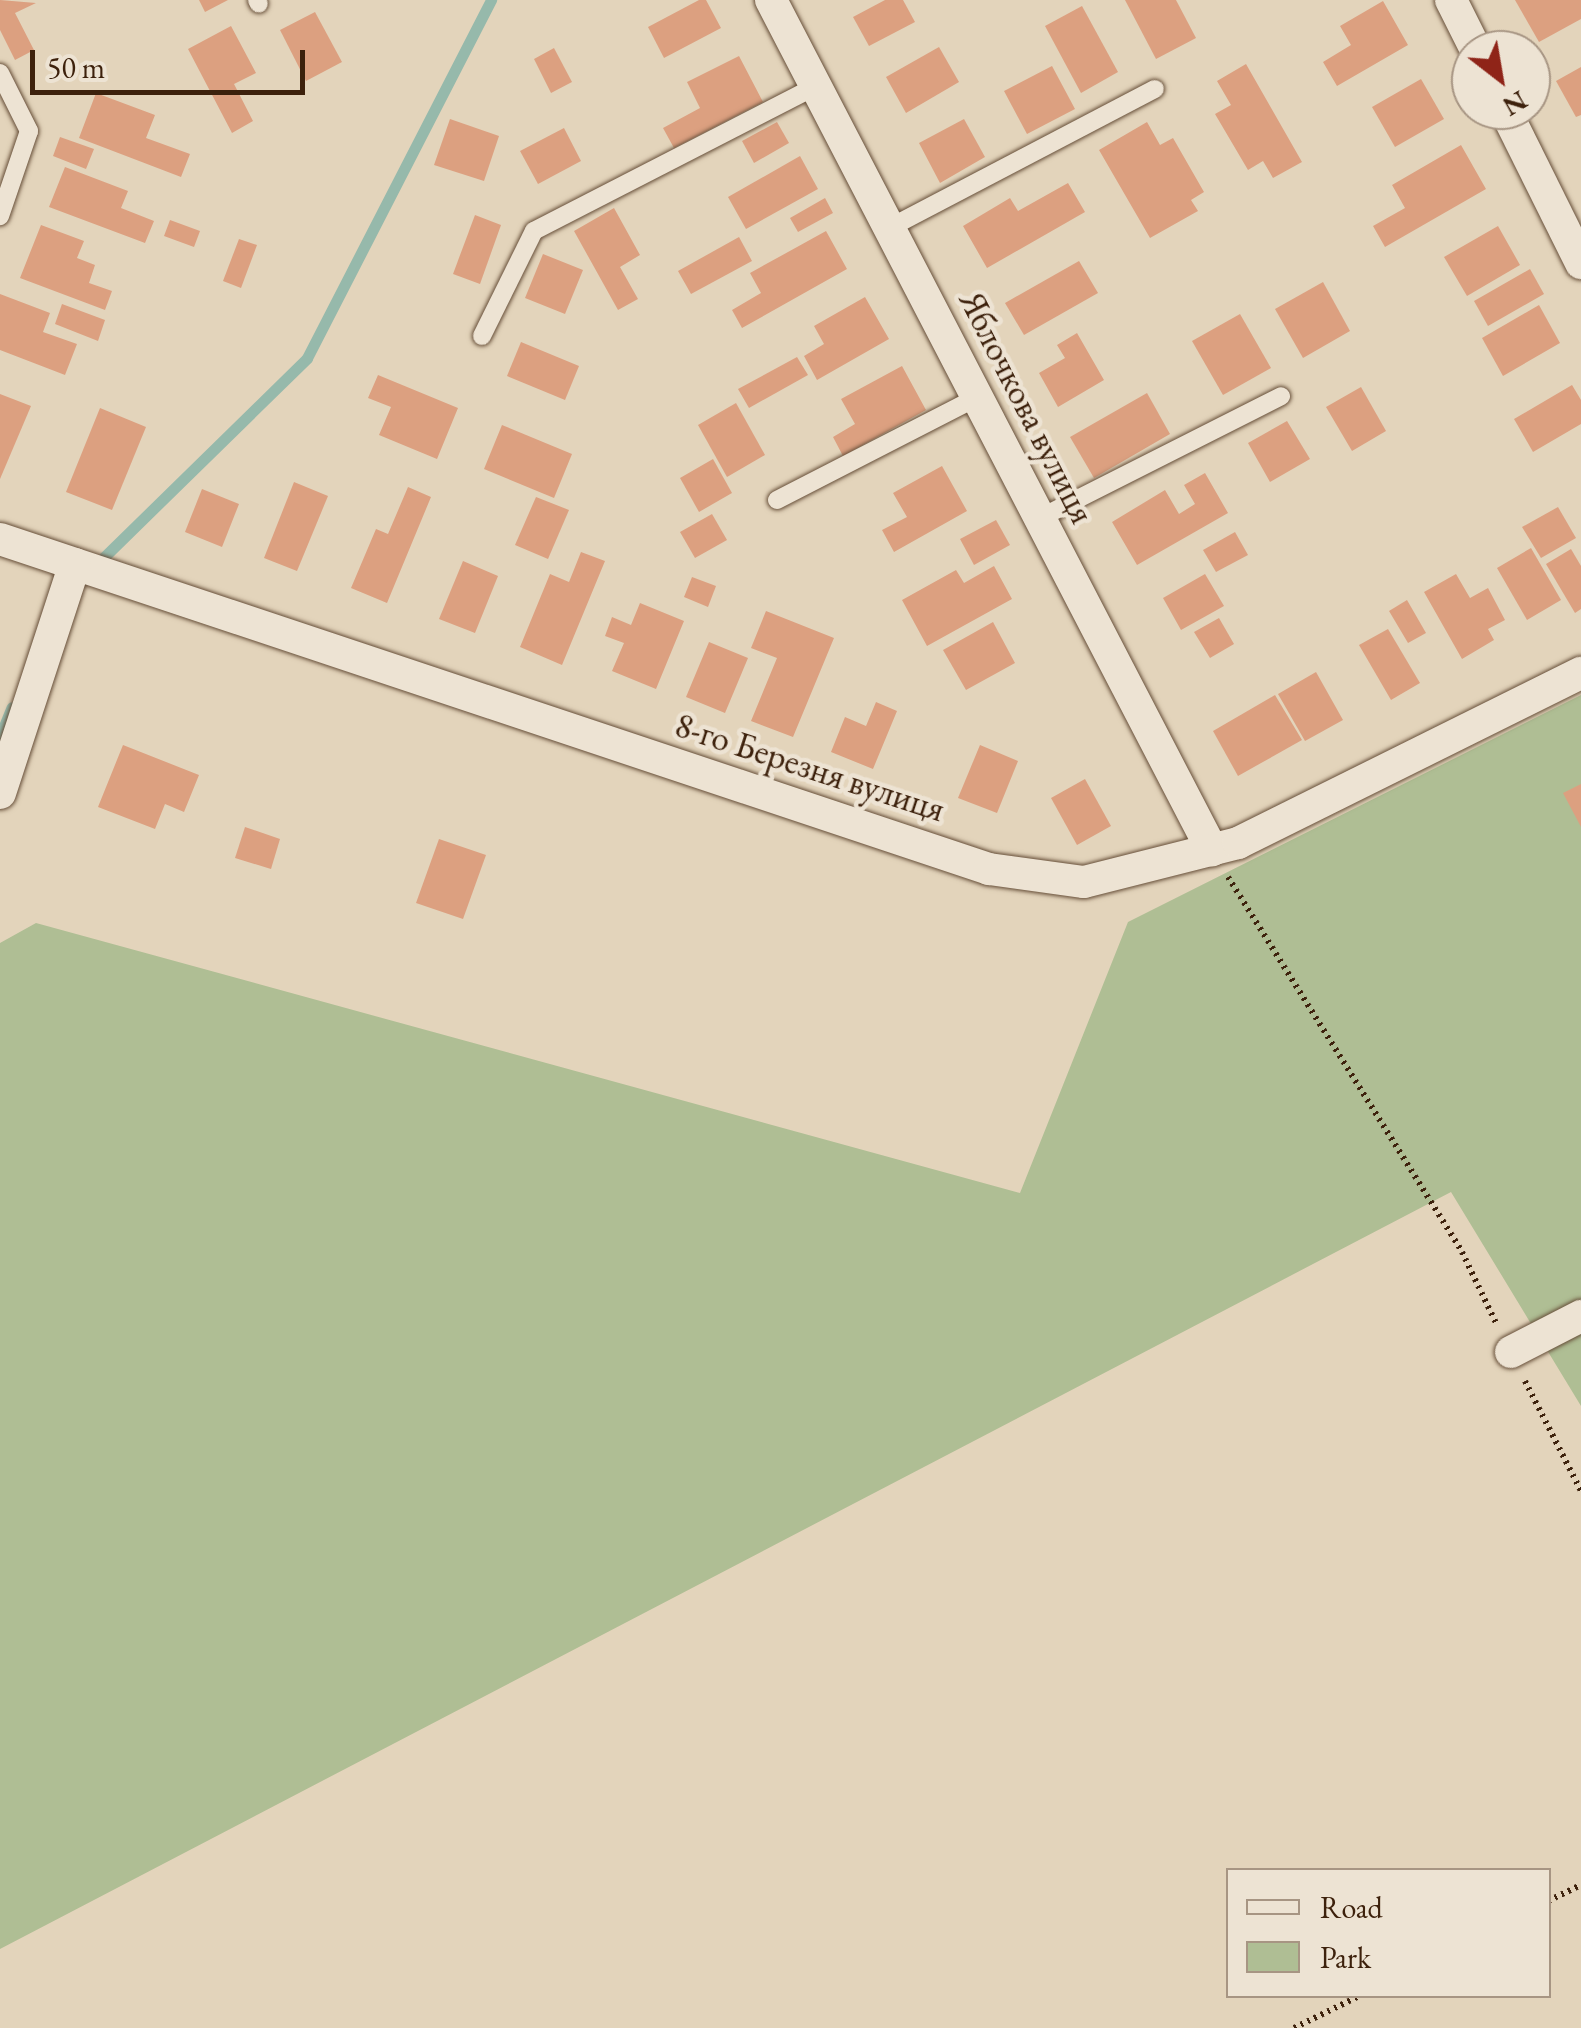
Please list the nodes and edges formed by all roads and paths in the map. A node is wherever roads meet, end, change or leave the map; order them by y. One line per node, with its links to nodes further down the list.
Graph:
1 (771, 0): 5 (street, Яблочкова вулиця)
2 (1451, 0): 3 (street)
3 (1466, 30)
4 (0, 73): 8 (lane)
5 (816, 86): 9 (street, Яблочкова вулиця); 11 (lane)
6 (1156, 90): 9 (lane)
7 (1517, 130): 10 (street)
8 (0, 216)
9 (889, 228): 13 (street, Яблочкова вулиця)
10 (1576, 242)
11 (482, 336)
12 (1281, 396): 15 (lane)
13 (976, 397): 14 (lane); 15 (street, Яблочкова вулиця)
14 (777, 500)
15 (1040, 518): 20 (street, Яблочкова вулиця)
16 (0, 539): 17 (street, 8-го Березня вулиця)
17 (75, 564): 19 (street); 20 (street, 8-го Березня вулиця)
18 (1581, 673): 20 (street, 8-го Березня вулиця)
19 (0, 794)
20 (1212, 850): 22 (path)
21 (1581, 1316): 22 (street)
22 (1511, 1352): 23 (path)
23 (1581, 1491)
24 (1581, 1884): 25 (path)
25 (1551, 1899)
26 (1356, 1998): 27 (path)
27 (1294, 2028)

